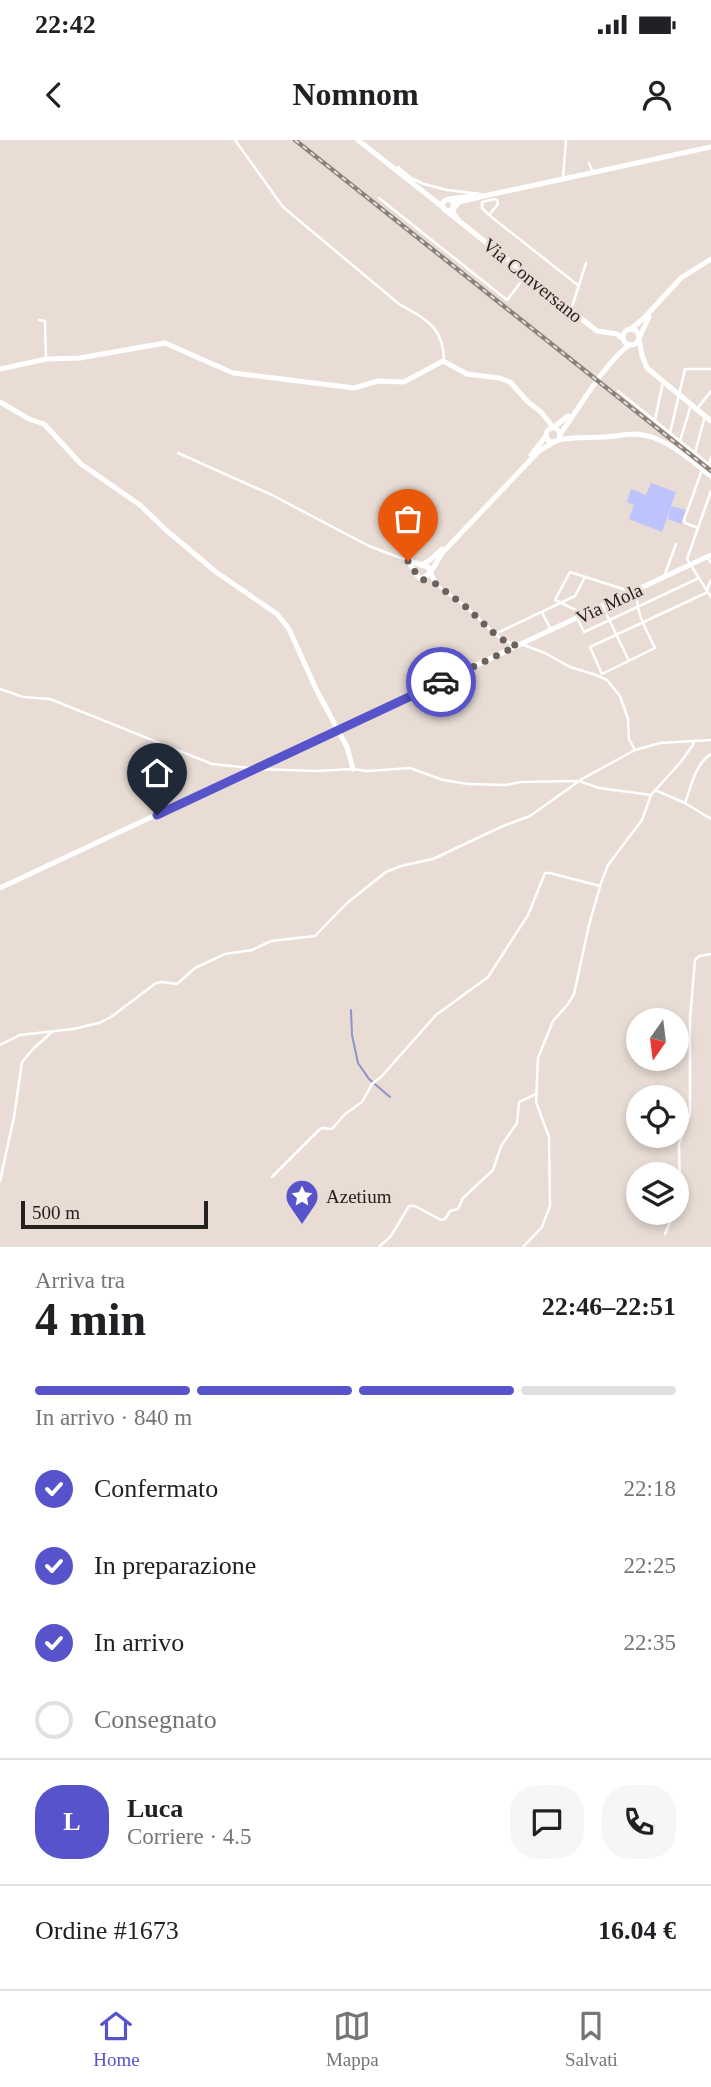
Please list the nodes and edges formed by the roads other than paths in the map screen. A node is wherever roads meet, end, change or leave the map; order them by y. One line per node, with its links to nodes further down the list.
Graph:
1 (235, 140): 29 (street)
2 (358, 140): 6 (street, Via Conversano)
3 (566, 140): 8 (street)
4 (710, 148): 7 (street)
5 (589, 163): 7 (street)
6 (396, 170): 9 (street, Via Conversano); 10 (street)
7 (593, 173): 8 (street)
8 (563, 178): 10 (street)
9 (422, 192): 12 (street); 14 (street, Via Conversano)
10 (484, 196): 12 (street); 13 (street)
11 (379, 198): 19 (street)
12 (448, 199): 13 (street); 14 (street)
13 (453, 206): 14 (street); 16 (street)
14 (444, 209): 16 (street, Via Conversano)
15 (489, 215): 15 (street); 20 (street)
16 (458, 220): 19 (street, Via Conversano)
17 (711, 261): 23 (street); 25 (street)
18 (586, 263): 20 (street)
19 (527, 274): 21 (street, Via Conversano)
20 (579, 286): 21 (street)
21 (571, 310): 24 (street, Via Conversano)
22 (39, 320): 28 (street)
23 (629, 329): 24 (street); 25 (street); 26 (street)
24 (610, 333): 26 (street, Via Conversano)
25 (640, 337): 26 (street); 27 (street)
26 (627, 343): 27 (street, Via Conversano); 33 (street)
27 (642, 355): 32 (street, Via Conversano)
28 (46, 359): 29 (street); 30 (street)
29 (444, 362): 42 (street)
30 (0, 369)
31 (711, 369): 36 (street)
32 (663, 382): 36 (street, Via Conversano); 40 (street)
33 (590, 388): 41 (street); 42 (street)
34 (618, 391): 40 (street)
35 (711, 391): 38 (street)
36 (679, 395): 38 (street, Via Conversano); 44 (street)
37 (0, 402): 87 (street)
38 (694, 407): 39 (street, Via Conversano); 47 (street)
39 (709, 418): 49 (street)
40 (654, 421): 44 (street)
41 (565, 426): 43 (street); 45 (street)
42 (550, 430): 43 (street); 46 (street); 61 (street)
43 (561, 433): 45 (street); 46 (street)
44 (670, 433): 47 (street)
45 (575, 437): 46 (street); 52 (street)
46 (556, 441): 63 (street)
47 (680, 441): 49 (street)
48 (178, 453): 58 (street)
49 (695, 453): 51 (street)
50 (711, 457): 51 (street)
51 (710, 465)
52 (703, 470): 53 (street); 55 (street)
53 (711, 476)
54 (711, 491): 55 (street)
55 (698, 528): 60 (street)
56 (676, 544): 65 (street)
57 (709, 556): 59 (street); 60 (street, Via Mola)
58 (408, 561): 61 (street); 62 (street)
59 (711, 563)
60 (690, 564): 65 (street, Via Mola); 66 (street)
61 (422, 565): 62 (street); 63 (street)
62 (415, 572): 67 (street)
63 (429, 572): 67 (street); 69 (street)
64 (586, 577): 71 (street); 73 (street); 73 (street)
65 (664, 577): 71 (street, Via Mola)
66 (699, 578): 70 (street); 75 (street)
67 (423, 579): 69 (street)
68 (711, 580): 70 (street)
69 (436, 584): 82 (street)
70 (709, 588): 72 (street); 80 (street)
71 (635, 591): 74 (street, Via Mola); 75 (street)
72 (711, 597)
73 (562, 603): 76 (street); 77 (street)
74 (603, 606): 77 (street, Via Mola); 79 (street)
75 (636, 608): 79 (street); 80 (street)
76 (542, 612): 81 (street); 82 (street)
77 (585, 614): 78 (street, Via Mola)
78 (577, 618): 79 (street); 81 (street, Via Mola)
79 (610, 620): 83 (street)
80 (642, 621): 83 (street); 85 (street)
81 (551, 630): 84 (street, Via Mola)
82 (495, 634): 84 (street)
83 (616, 634): 85 (street); 85 (street)
84 (519, 645): 87 (street, Via Mola); 90 (street)
85 (629, 661)
86 (0, 689): 92 (street)
87 (338, 730): 92 (street, Via Mola); 93 (street)
88 (711, 740): 89 (street)
89 (694, 741): 90 (street); 95 (street)
90 (635, 750): 94 (street)
91 (711, 754): 97 (street)
92 (255, 769): 93 (street); 100 (street, Via Mola)
93 (353, 769): 94 (street)
94 (579, 781): 96 (street); 102 (street)
95 (655, 790): 96 (street); 97 (street)
96 (651, 795): 99 (street)
97 (685, 803): 98 (street)
98 (711, 818)
99 (600, 886): 104 (street); 106 (street)
100 (0, 888)
101 (711, 954): 105 (street)
102 (52, 1032): 103 (street); 107 (street)
103 (0, 1045)
104 (536, 1094): 110 (street); 111 (street)
105 (679, 1162)
106 (272, 1177)
107 (0, 1181)
108 (669, 1225): 109 (street)
109 (665, 1234)
110 (379, 1247)
111 (523, 1247)

